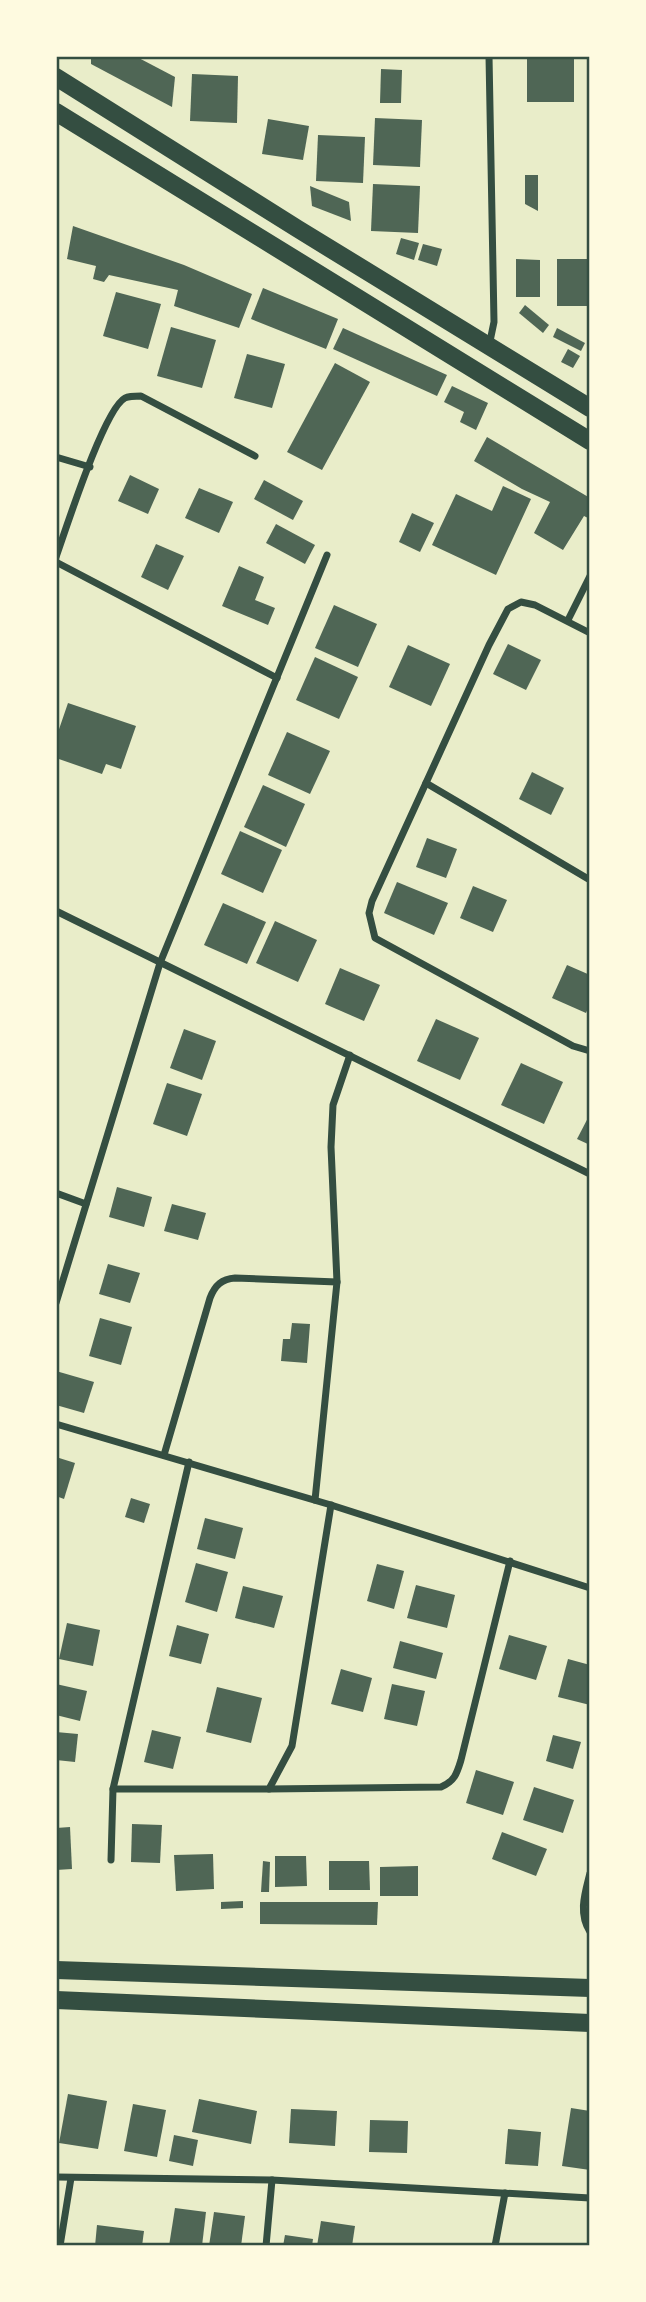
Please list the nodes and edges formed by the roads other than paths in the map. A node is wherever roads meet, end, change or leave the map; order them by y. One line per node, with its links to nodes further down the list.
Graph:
1 (489, 56): 4 (street)
2 (56, 77): 4 (main road)
3 (56, 112): 6 (main road)
4 (489, 346): 5 (main road)
5 (590, 408)
6 (590, 441)
7 (255, 456): 9 (street)
8 (56, 457): 9 (street)
9 (90, 467): 11 (street)
10 (327, 555): 15 (street)
11 (56, 559): 15 (street)
12 (590, 576): 13 (street)
13 (568, 620): 14 (street); 16 (street)
14 (590, 633)
15 (277, 678): 19 (street)
16 (426, 783): 17 (street); 20 (street)
17 (590, 880)
18 (56, 911): 19 (street)
19 (160, 963): 21 (street); 24 (street)
20 (590, 1051)
21 (350, 1055): 22 (street); 25 (street)
22 (590, 1174)
23 (56, 1193): 24 (street)
24 (86, 1205): 26 (street)
25 (337, 1282): 28 (street); 30 (street)
26 (56, 1303)
27 (56, 1424): 28 (street)
28 (164, 1455): 29 (street)
29 (189, 1462): 30 (street); 34 (street)
30 (315, 1500): 31 (street)
31 (331, 1505): 32 (street); 35 (street)
32 (510, 1562): 33 (street); 35 (street)
33 (590, 1588)
34 (113, 1789): 35 (street); 36 (street)
35 (268, 1789)
36 (111, 1860)
37 (590, 1873): 38 (street)
38 (590, 1932)
39 (56, 1970): 40 (main road)
40 (590, 1988)
41 (56, 2000): 42 (main road)
42 (590, 2022)
43 (56, 2177): 44 (street)
44 (71, 2178): 45 (street); 48 (street)
45 (272, 2180): 46 (street); 49 (street)
46 (505, 2193): 47 (street); 50 (street)
47 (590, 2198)
48 (60, 2246)
49 (265, 2246)
50 (495, 2246)

